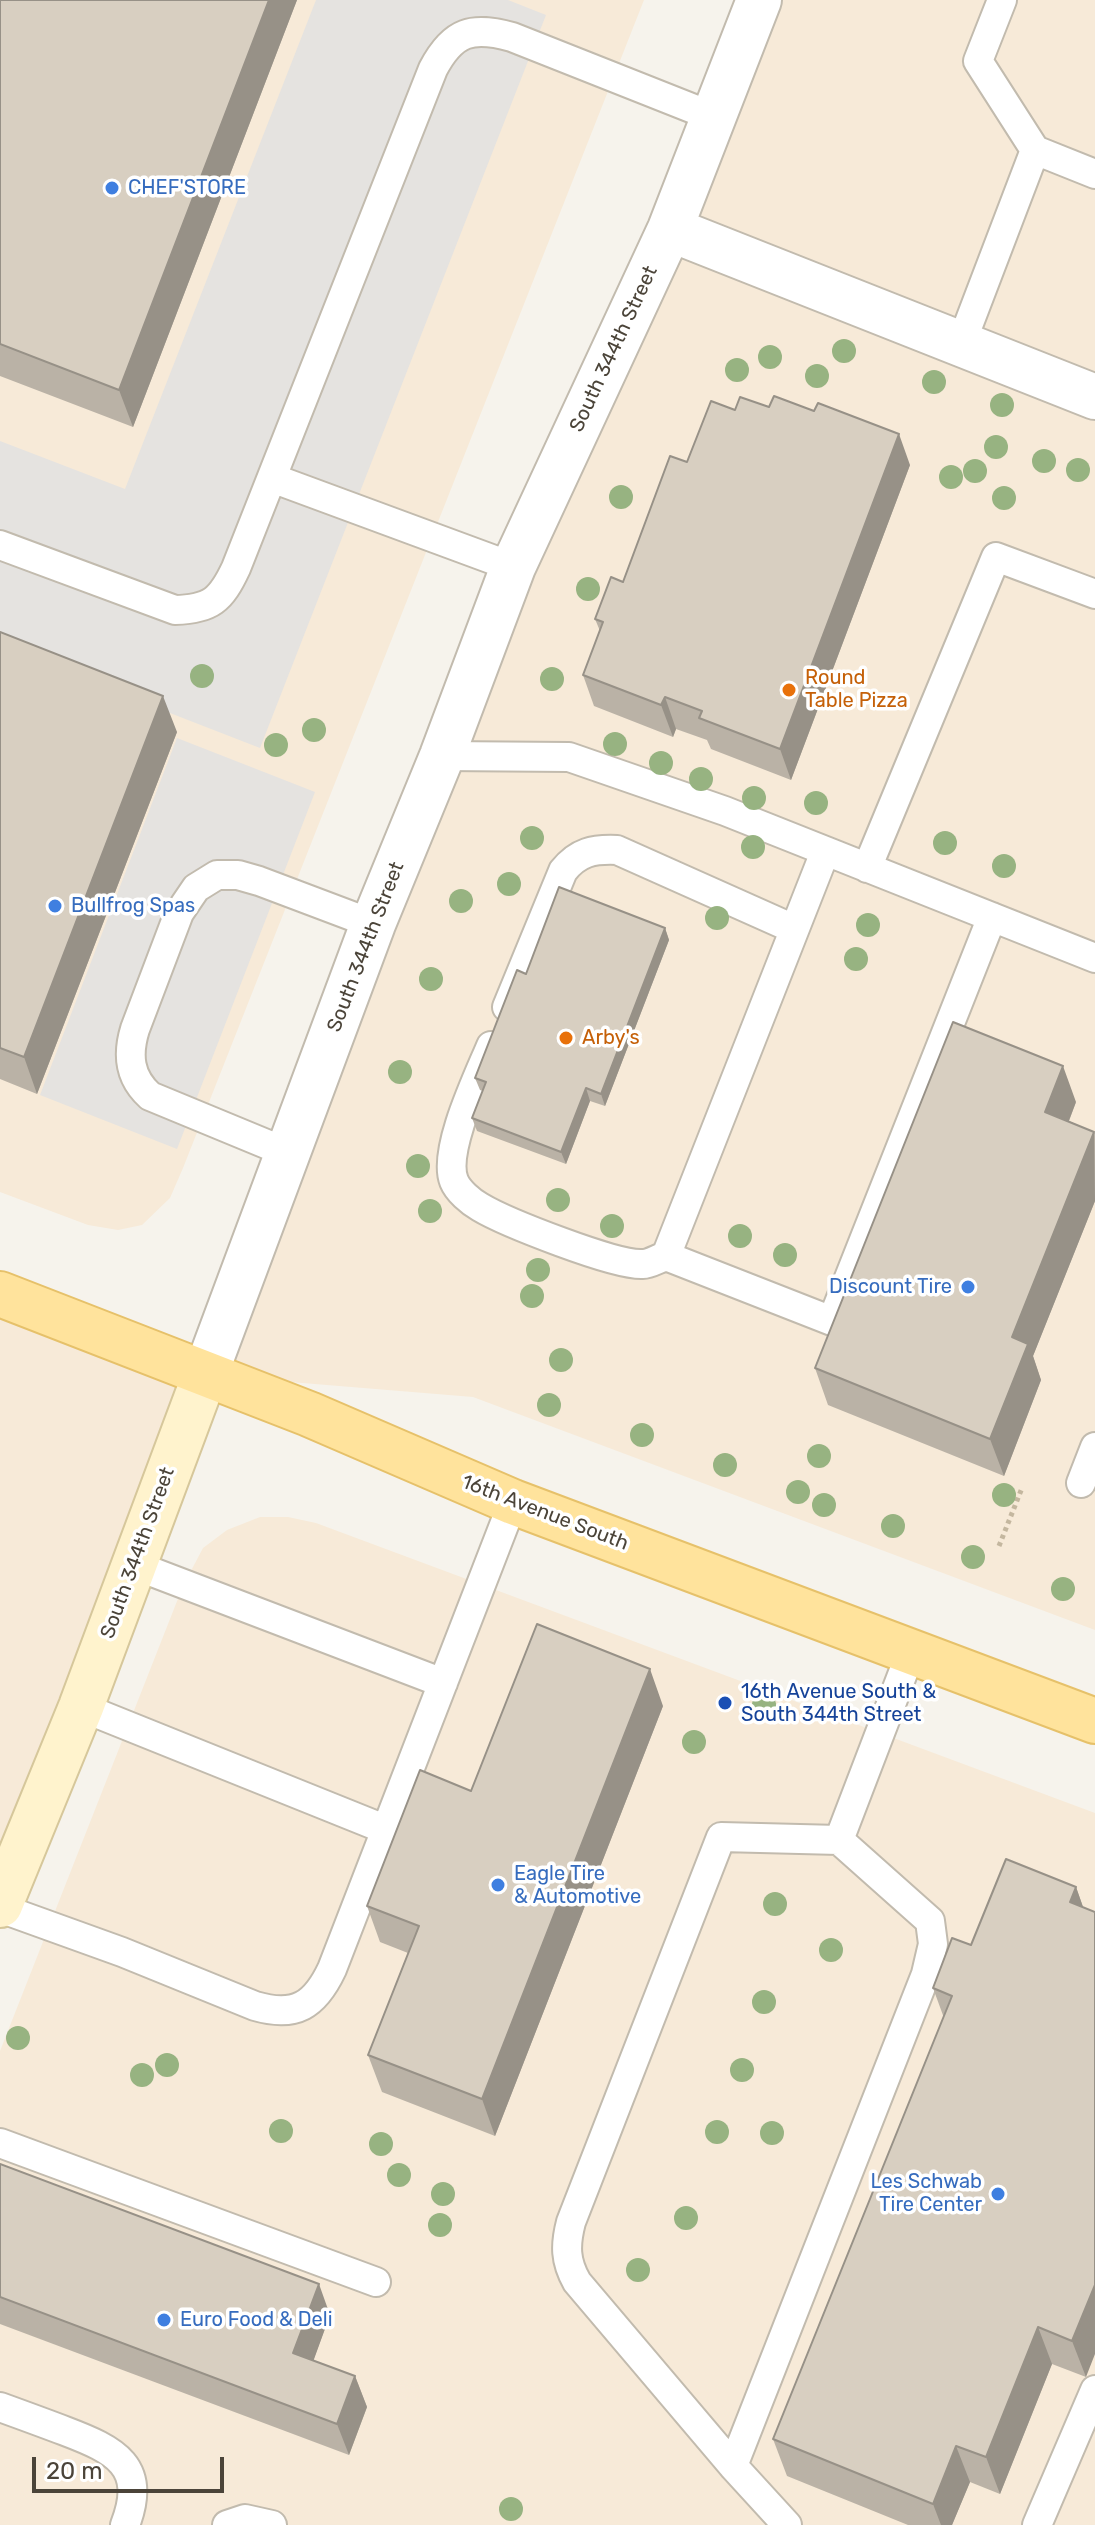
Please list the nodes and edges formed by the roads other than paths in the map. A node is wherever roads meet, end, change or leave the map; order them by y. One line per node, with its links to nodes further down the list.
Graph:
1 (759, 0): 3 (street, South 344th Street)
2 (1002, 0): 4 (lane)
3 (714, 117): 6 (street, South 344th Street); 9 (lane)
4 (1035, 150): 5 (lane); 7 (lane)
5 (1095, 174)
6 (670, 229): 7 (street); 11 (street, South 344th Street)
7 (961, 344): 8 (street)
8 (1095, 397)
9 (272, 478): 10 (lane); 11 (lane)
10 (0, 545)
11 (513, 567): 13 (street, South 344th Street)
12 (1095, 594): 15 (lane)
13 (442, 756): 14 (lane); 17 (street, South 344th Street)
14 (825, 852): 15 (lane); 18 (lane)
15 (867, 868): 16 (lane)
16 (992, 917): 19 (lane); 21 (lane)
17 (373, 924): 20 (street, South 344th Street); 20 (lane)
18 (794, 929): 21 (lane); 21 (lane)
19 (1095, 958)
20 (288, 1153): 23 (street, South 344th Street)
21 (666, 1256)
22 (0, 1294): 23 (main road, 16th Avenue South)
23 (205, 1375): 26 (main road, 16th Avenue South); 27 (street, South 344th Street)
24 (1095, 1447): 25 (lane)
25 (1081, 1483)
26 (513, 1502): 28 (main road, 16th Avenue South); 29 (lane)
27 (134, 1565): 29 (lane); 30 (street, South 344th Street)
28 (911, 1652): 31 (main road, 16th Avenue South); 33 (lane)
29 (443, 1683): 32 (lane)
30 (81, 1707): 32 (lane); 34 (street, South 344th Street)
31 (1095, 1721)
32 (387, 1830): 34 (lane)
33 (839, 1840): 39 (lane); 39 (lane)
34 (0, 1907)
35 (0, 2143): 36 (lane)
36 (376, 2282)
37 (1095, 2390): 44 (lane)
38 (0, 2407): 40 (lane)
39 (733, 2466): 43 (lane)
40 (125, 2525)
41 (227, 2525): 42 (lane)
42 (272, 2525)
43 (787, 2525)
44 (1037, 2525)

